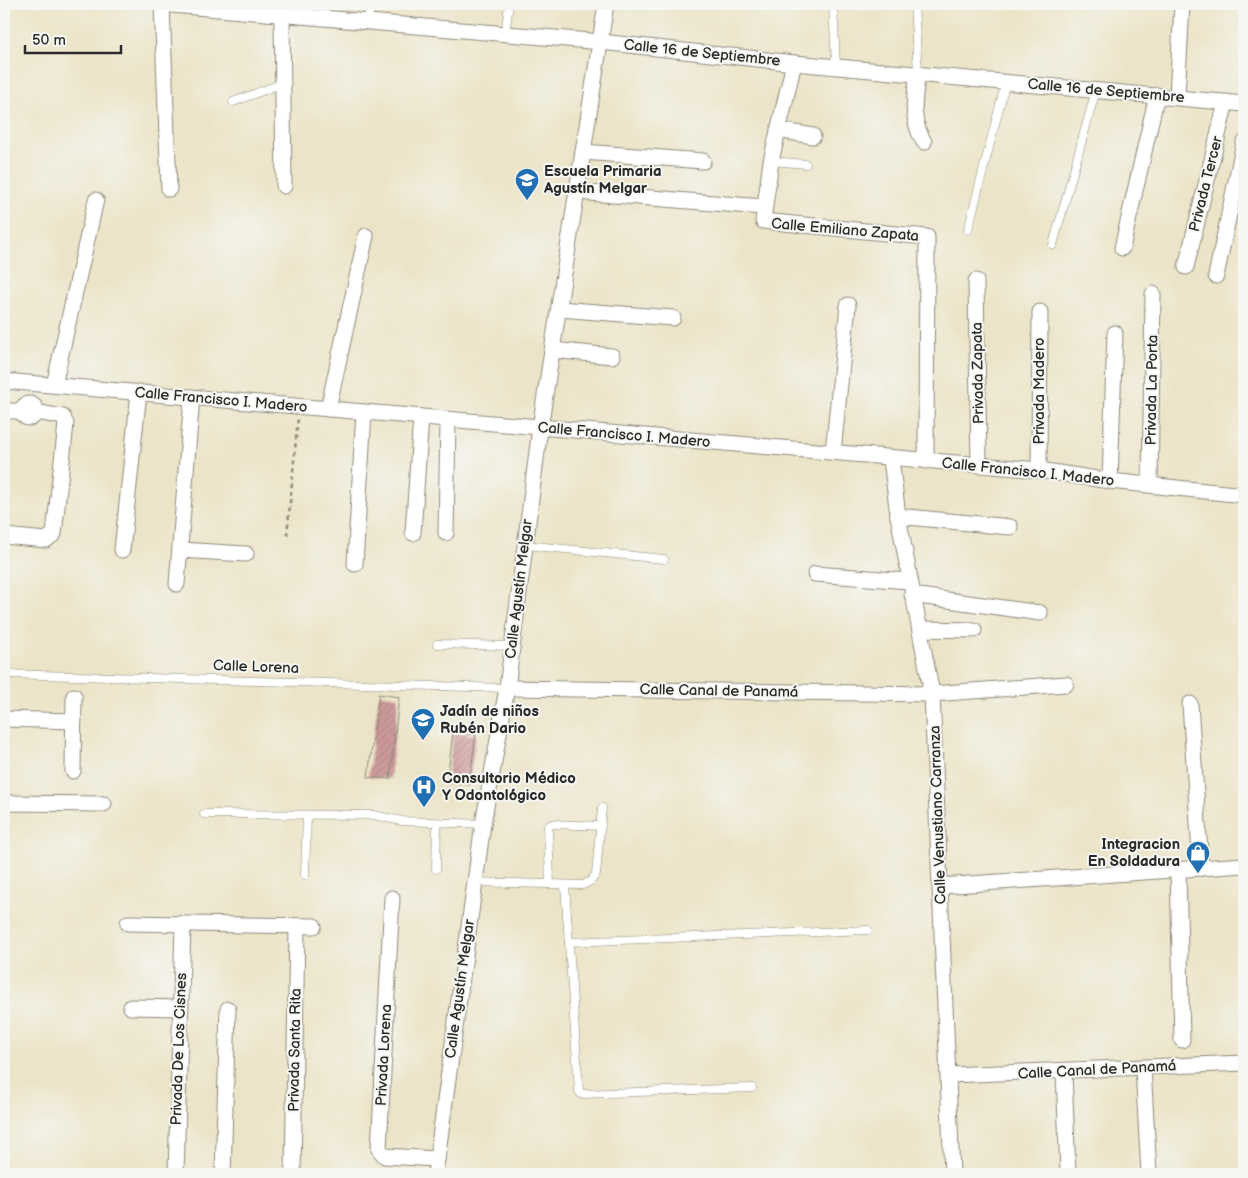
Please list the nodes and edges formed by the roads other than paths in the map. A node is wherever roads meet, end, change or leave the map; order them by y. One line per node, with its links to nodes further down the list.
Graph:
1 (176, 4): 8 (street, Calle 16 de Septiembre); 32 (street)
2 (372, 4): 9 (lane)
3 (509, 4): 10 (lane)
4 (606, 4): 11 (street, Calle Agustín Melgar)
5 (833, 4): 13 (lane)
6 (914, 4): 14 (lane)
7 (1182, 4): 19 (street)
8 (282, 15): 9 (street, Calle 16 de Septiembre); 16 (street)
9 (366, 24): 10 (street, Calle 16 de Septiembre)
10 (506, 35): 11 (street, Calle 16 de Septiembre)
11 (600, 42): 12 (street, Calle 16 de Septiembre); 27 (street, Calle Agustín Melgar)
12 (794, 63): 13 (street, Calle 16 de Septiembre); 23 (street, Calle Emiliano Zapata)
13 (836, 66): 14 (street, Calle 16 de Septiembre)
14 (918, 74): 15 (street, Calle 16 de Septiembre); 25 (street)
15 (1006, 81): 17 (street, Calle 16 de Septiembre); 36 (lane)
16 (283, 84): 20 (lane); 31 (street)
17 (1096, 90): 18 (street, Calle 16 de Septiembre); 38 (lane)
18 (1158, 95): 19 (street, Calle 16 de Septiembre); 39 (street)
19 (1177, 97): 21 (street, Calle 16 de Septiembre)
20 (233, 102)
21 (1226, 102): 22 (street, Calle 16 de Septiembre); 40 (street, Privada Tercer)
22 (1244, 104)
23 (778, 130): 24 (street); 29 (street, Calle Emiliano Zapata)
24 (813, 136)
25 (924, 142)
26 (1244, 143): 41 (street)
27 (583, 152): 28 (street); 33 (street, Calle Agustín Melgar)
28 (703, 161)
29 (771, 161): 30 (lane); 35 (street, Calle Emiliano Zapata)
30 (806, 164)
31 (284, 186)
32 (169, 189)
33 (577, 192): 35 (street); 45 (street, Calle Agustín Melgar)
34 (96, 200): 53 (street)
35 (763, 207): 65 (street, Calle Emiliano Zapata)
36 (968, 230)
37 (366, 236): 57 (street)
38 (1053, 245)
39 (1122, 248)
40 (1186, 267)
41 (1216, 276)
42 (976, 281): 66 (street, Privada Zapata)
43 (1154, 294): 69 (street, Privada La Porta)
44 (848, 305): 63 (street)
45 (559, 309): 47 (street); 49 (street, Calle Agustín Melgar)
46 (1040, 312): 67 (street, Privada Madero)
47 (673, 318)
48 (1115, 334): 68 (street)
49 (552, 350): 50 (street); 62 (street, Calle Agustín Melgar)
50 (612, 356)
51 (4, 381): 52 (street, Calle Francisco I. Madero)
52 (34, 383): 53 (street, Calle Francisco I. Madero); 56 (street)
53 (54, 385): 54 (street, Calle Francisco I. Madero)
54 (140, 392): 55 (street, Calle Francisco I. Madero); 77 (street)
55 (192, 397): 57 (street, Calle Francisco I. Madero); 78 (street)
56 (29, 409): 58 (street); 75 (street)
57 (328, 409): 59 (street, Calle Francisco I. Madero)
58 (4, 411)
59 (364, 412): 60 (street, Calle Francisco I. Madero); 81 (street)
60 (420, 417): 61 (street, Calle Francisco I. Madero); 73 (street)
61 (448, 420): 62 (street, Calle Francisco I. Madero); 74 (street)
62 (540, 428): 63 (street, Calle Francisco I. Madero); 76 (street, Calle Agustín Melgar)
63 (834, 452): 64 (street, Calle Francisco I. Madero)
64 (891, 458): 65 (street, Calle Francisco I. Madero); 71 (street, Calle Venustiano Carranza)
65 (926, 461): 66 (street, Calle Francisco I. Madero)
66 (980, 465): 67 (street, Calle Francisco I. Madero)
67 (1040, 470): 68 (street, Calle Francisco I. Madero)
68 (1110, 481): 69 (street, Calle Francisco I. Madero)
69 (1150, 485): 70 (street, Calle Francisco I. Madero)
70 (1244, 495)
71 (898, 516): 72 (street); 84 (street, Calle Venustiano Carranza)
72 (1010, 528)
73 (413, 533)
74 (446, 533)
75 (4, 536)
76 (525, 546): 80 (lane); 89 (street, Calle Agustín Melgar)
77 (122, 550)
78 (180, 550): 79 (street); 83 (street)
79 (246, 554)
80 (664, 559)
81 (355, 564)
82 (815, 574): 84 (street)
83 (177, 584)
84 (911, 588): 85 (street); 86 (street, Calle Venustiano Carranza)
85 (1040, 613)
86 (920, 629): 87 (street); 93 (street, Calle Venustiano Carranza)
87 (974, 630)
88 (437, 644): 89 (lane)
89 (512, 646): 92 (street, Calle Agustín Melgar)
90 (4, 674): 92 (lane, Calle Lorena)
91 (1066, 684): 93 (street, Calle Canal de Panamá)
92 (506, 688): 93 (street, Calle Canal de Panamá); 105 (street, Calle Agustín Melgar)
93 (932, 694): 115 (street, Calle Venustiano Carranza)
94 (74, 696): 97 (street)
95 (1190, 704): 108 (street)
96 (4, 719): 97 (street)
97 (74, 721): 98 (street)
98 (73, 771)
99 (4, 803): 100 (street)
100 (104, 804)
101 (602, 808): 106 (lane)
102 (204, 814): 103 (lane)
103 (306, 815): 104 (lane); 111 (lane)
104 (437, 823): 105 (lane); 109 (lane)
105 (483, 824): 112 (street, Calle Agustín Melgar)
106 (600, 826): 113 (lane); 114 (lane)
107 (1244, 865): 108 (street)
108 (1201, 868): 110 (street)
109 (436, 869)
110 (1178, 869): 115 (street); 126 (street)
111 (305, 875)
112 (475, 882): 113 (lane); 132 (street, Calle Agustín Melgar)
113 (550, 884): 114 (lane)
114 (566, 885): 122 (lane)
115 (940, 886): 130 (street, Calle Venustiano Carranza)
116 (392, 898): 132 (street, Privada Lorena)
117 (128, 923): 118 (street)
118 (183, 924): 119 (street); 124 (street, Privada De Los Cisnes)
119 (297, 926): 120 (street); 135 (street, Privada Santa Rita)
120 (314, 926)
121 (868, 930): 122 (lane)
122 (569, 942): 131 (lane)
123 (131, 1007): 124 (street)
124 (180, 1008): 133 (street, Privada De Los Cisnes)
125 (228, 1009): 134 (street)
126 (1182, 1040)
127 (1244, 1064): 128 (street, Calle Canal de Panamá)
128 (1143, 1067): 129 (street, Calle Canal de Panamá); 139 (street)
129 (1064, 1072): 130 (street, Calle Canal de Panamá); 138 (street)
130 (950, 1075): 137 (street, Calle Venustiano Carranza)
131 (752, 1088)
132 (437, 1158): 136 (street, Calle Agustín Melgar)
133 (176, 1174)
134 (223, 1174)
135 (293, 1174)
136 (435, 1174)
137 (952, 1174)
138 (1068, 1174)
139 (1149, 1174)

